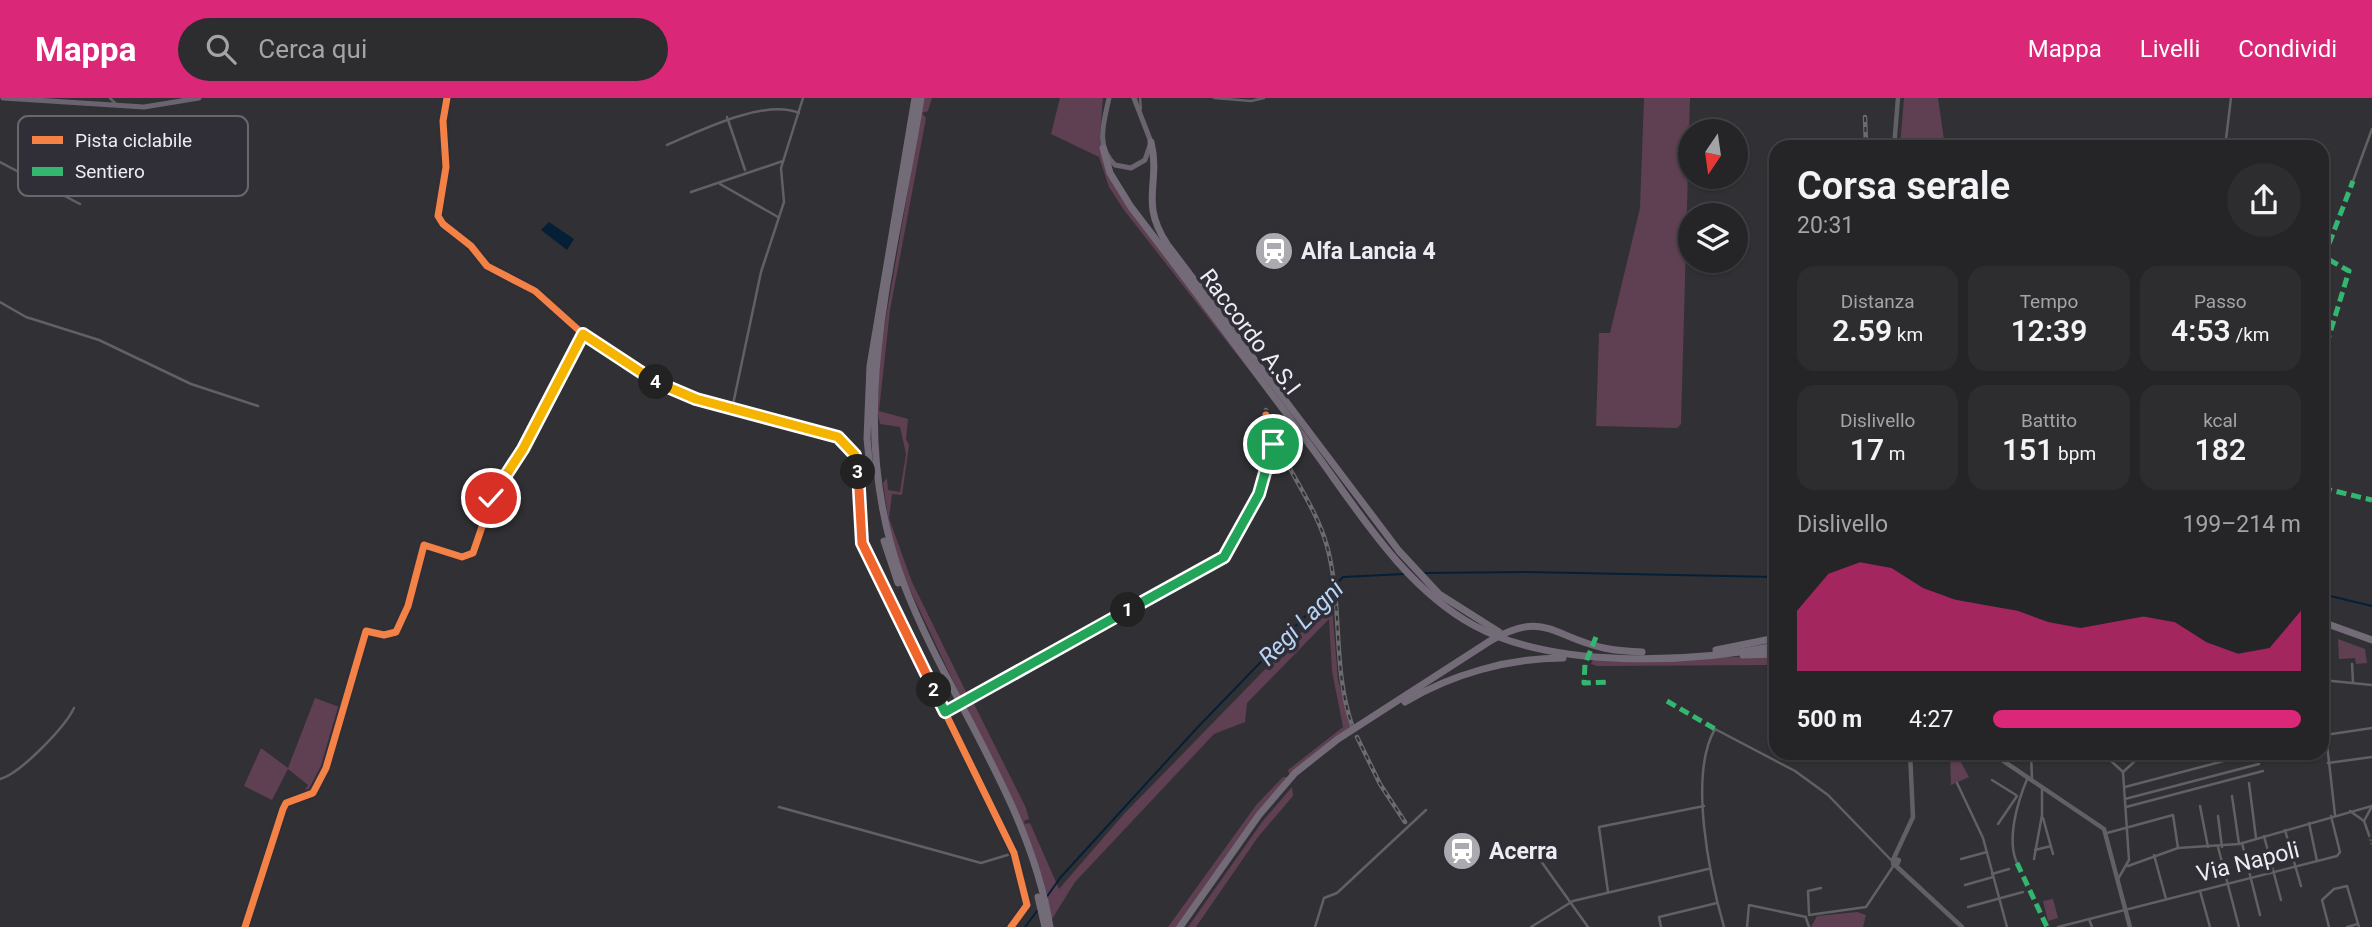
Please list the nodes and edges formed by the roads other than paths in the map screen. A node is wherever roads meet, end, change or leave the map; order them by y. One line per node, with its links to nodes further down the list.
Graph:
1 (3, 98): 14 (main road)
2 (110, 98): 14 (street)
3 (200, 98): 14 (main road)
4 (447, 98): 35 (street)
5 (803, 98): 15 (street)
6 (1107, 98): 23 (main road)
7 (1134, 98): 16 (main road)
8 (1140, 98): 16 (street)
9 (1214, 98): 10 (street)
10 (1264, 98)
11 (1898, 98): 19 (street)
12 (2230, 98): 20 (street)
13 (917, 100): 36 (highway); 56 (highway)
14 (118, 106)
15 (799, 113): 17 (street); 24 (street)
16 (1142, 116): 21 (main road)
17 (727, 117): 22 (street); 27 (street)
18 (2372, 129): 28 (street)
19 (1895, 140)
20 (2226, 140)
21 (1151, 142): 23 (main road); 43 (highway, Raccordo A.S.I)
22 (667, 145)
23 (1103, 148): 43 (highway, Raccordo A.S.I)
24 (783, 161): 27 (street); 33 (street)
25 (0, 162): 26 (street)
26 (18, 171)
27 (746, 172): 29 (street)
28 (2353, 181)
29 (719, 183): 30 (street); 33 (street)
30 (691, 191)
31 (65, 196): 32 (street)
32 (80, 204)
33 (778, 217): 38 (street)
34 (0, 302): 37 (street)
35 (583, 334): 38 (street); 152 (street)
36 (874, 385): 40 (highway); 42 (highway)
37 (258, 406)
38 (732, 409): 58 (street)
39 (1266, 415): 58 (street)
40 (879, 427)
41 (882, 480): 42 (highway)
42 (882, 518): 56 (highway)
43 (1396, 553): 50 (highway, Raccordo A.S.I)
44 (2329, 627): 45 (highway)
45 (2372, 642)
46 (1769, 643): 48 (highway)
47 (1769, 643): 51 (highway)
48 (1601, 654): 50 (highway); 51 (highway); 60 (highway)
49 (1769, 654): 51 (highway)
50 (1580, 655): 60 (highway)
51 (1680, 656)
52 (2352, 664): 54 (street)
53 (2329, 680): 54 (street)
54 (2353, 681): 55 (street)
55 (2372, 685)
56 (959, 705): 150 (highway)
57 (74, 708): 76 (street)
58 (945, 712): 113 (street)
59 (2372, 729): 61 (street)
60 (1356, 730): 154 (highway)
61 (2329, 734)
62 (1769, 757): 86 (street)
63 (2372, 757): 72 (street)
64 (1774, 760): 119 (street)
65 (1910, 760): 119 (street)
66 (2002, 760): 77 (street)
67 (2031, 760): 77 (street)
68 (2110, 760): 75 (street)
69 (2136, 760): 75 (street)
70 (2228, 760): 81 (street)
71 (2328, 760): 72 (street)
72 (2328, 763): 95 (street)
73 (2259, 764): 85 (street)
74 (2263, 771): 90 (street)
75 (2123, 772): 81 (street)
76 (0, 779)
77 (2030, 779): 82 (street); 84 (street)
78 (1992, 780): 84 (street)
79 (1957, 783): 112 (street)
80 (2249, 783): 104 (street)
81 (2125, 787): 85 (street)
82 (2042, 788): 93 (street); 101 (street)
83 (2232, 796): 105 (street)
84 (2018, 797): 98 (street); 120 (street)
85 (2125, 799): 90 (street)
86 (1704, 806): 124 (street); 136 (street)
87 (2200, 806): 107 (street)
88 (2372, 806): 92 (street); 96 (street)
89 (779, 807): 113 (street)
90 (2126, 807): 99 (street)
91 (1426, 810): 155 (street)
92 (2350, 811): 95 (street); 96 (street)
93 (2042, 815): 106 (street); 111 (street)
94 (2218, 816): 108 (street)
95 (2333, 816): 97 (street); 118 (street, Via Napoli)
96 (2364, 821): 102 (street)
97 (2309, 823): 100 (street); 118 (street)
98 (1998, 824)
99 (2127, 827): 101 (street); 109 (street); 121 (street)
100 (2286, 830): 103 (street); 122 (street)
101 (2106, 833): 128 (street)
102 (2369, 835)
103 (2264, 836): 104 (street); 125 (street)
104 (2256, 838): 105 (street)
105 (2240, 844): 108 (street); 127 (street)
106 (2051, 846): 111 (street); 114 (street)
107 (2208, 847): 108 (street); 109 (street)
108 (2220, 847): 129 (street)
109 (2178, 848): 115 (street)
110 (1532, 850): 141 (street)
111 (2035, 850): 117 (street)
112 (1987, 852): 116 (street); 126 (street)
113 (1014, 853): 153 (street)
114 (2053, 854)
115 (2154, 854): 121 (street); 139 (street)
116 (1961, 859)
117 (2034, 859)
118 (2317, 861): 122 (street, Via Napoli)
119 (1896, 863): 146 (street); 163 (street)
120 (2017, 863)
121 (2128, 866): 128 (street)
122 (2295, 867): 125 (street, Via Napoli); 131 (street)
123 (2009, 869): 126 (street)
124 (1708, 870): 136 (street); 142 (street)
125 (2273, 872): 127 (street, Via Napoli); 140 (street)
126 (1993, 875): 130 (street); 138 (street)
127 (2250, 878): 129 (street, Via Napoli); 145 (street)
128 (2118, 879): 144 (street)
129 (2227, 884): 135 (street, Via Napoli); 169 (street)
130 (1965, 885)
131 (2301, 886)
132 (1802, 888): 134 (street)
133 (1821, 888): 134 (street)
134 (1808, 891): 146 (street)
135 (2200, 891): 139 (street, Via Napoli); 168 (street)
136 (1608, 892): 141 (street)
137 (2023, 892): 138 (street)
138 (1999, 899): 143 (street); 164 (street)
139 (2165, 899): 144 (street, Via Napoli)
140 (2281, 900)
141 (1570, 902): 148 (street); 158 (street)
142 (1717, 903): 159 (street); 160 (street)
143 (1968, 907)
144 (2126, 909): 147 (street, Via Napoli); 167 (street)
145 (2260, 915)
146 (1808, 918): 161 (street); 162 (street)
147 (2089, 919): 151 (street, Via Napoli); 166 (street)
148 (1542, 920): 156 (street); 157 (street)
149 (2359, 925): 170 (street); 171 (street)
150 (1049, 926)
151 (2067, 926): 165 (street, Via Napoli)
152 (245, 927)
153 (1011, 927)
154 (1183, 927)
155 (1315, 927)
156 (1531, 927)
157 (1546, 927)
158 (1588, 927)
159 (1661, 927)
160 (1724, 927)
161 (1747, 927)
162 (1809, 927)
163 (1962, 927)
164 (2007, 927)
165 (2058, 927)
166 (2092, 927)
167 (2130, 927)
168 (2210, 927)
169 (2239, 927)
170 (2329, 927)
171 (2347, 927)

